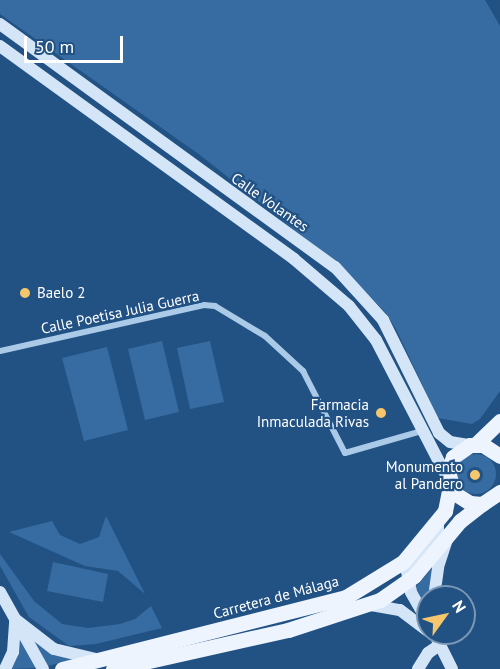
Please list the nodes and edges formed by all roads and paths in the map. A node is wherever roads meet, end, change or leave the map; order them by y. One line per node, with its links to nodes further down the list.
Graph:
1 (0, 24): 3 (street, Calle Volantes)
2 (0, 46): 4 (street, Calle Volantes)
3 (199, 170): 4 (street); 5 (street, Calle Volantes)
4 (190, 182): 6 (street, Calle Volantes)
5 (334, 267): 6 (street); 9 (street, Calle Volantes)
6 (319, 279): 10 (street, Calle Volantes)
7 (0, 351): 10 (street, Calle Poetisa Julia Guerra)
8 (500, 421): 11 (main road, Carretera de Málaga)
9 (432, 423): 10 (street); 11 (street, Calle Volantes)
10 (422, 432): 13 (street, Calle Volantes)
11 (473, 445): 12 (main road); 13 (main road, Carretera de Málaga)
12 (500, 456)
13 (449, 483): 15 (main road); 16 (main road, Carretera de Málaga)
14 (500, 492): 15 (main road, Carretera de Málaga)
15 (482, 504): 17 (main road, Carretera de Málaga)
16 (438, 522): 18 (street); 27 (main road, Carretera de Málaga)
17 (450, 532): 18 (main road, Carretera de Málaga); 19 (street)
18 (408, 581): 21 (street); 22 (main road, Carretera de Málaga)
19 (436, 585)
20 (0, 592): 23 (street)
21 (416, 597)
22 (367, 605): 24 (street); 27 (main road, Carretera de Málaga)
23 (15, 619): 27 (street); 28 (street); 29 (street)
24 (416, 621)
25 (431, 645): 31 (street)
26 (440, 645): 32 (street)
27 (111, 664): 30 (main road, Carretera de Málaga)
28 (5, 669)
29 (44, 669)
30 (62, 669)
31 (418, 669)
32 (452, 669)

